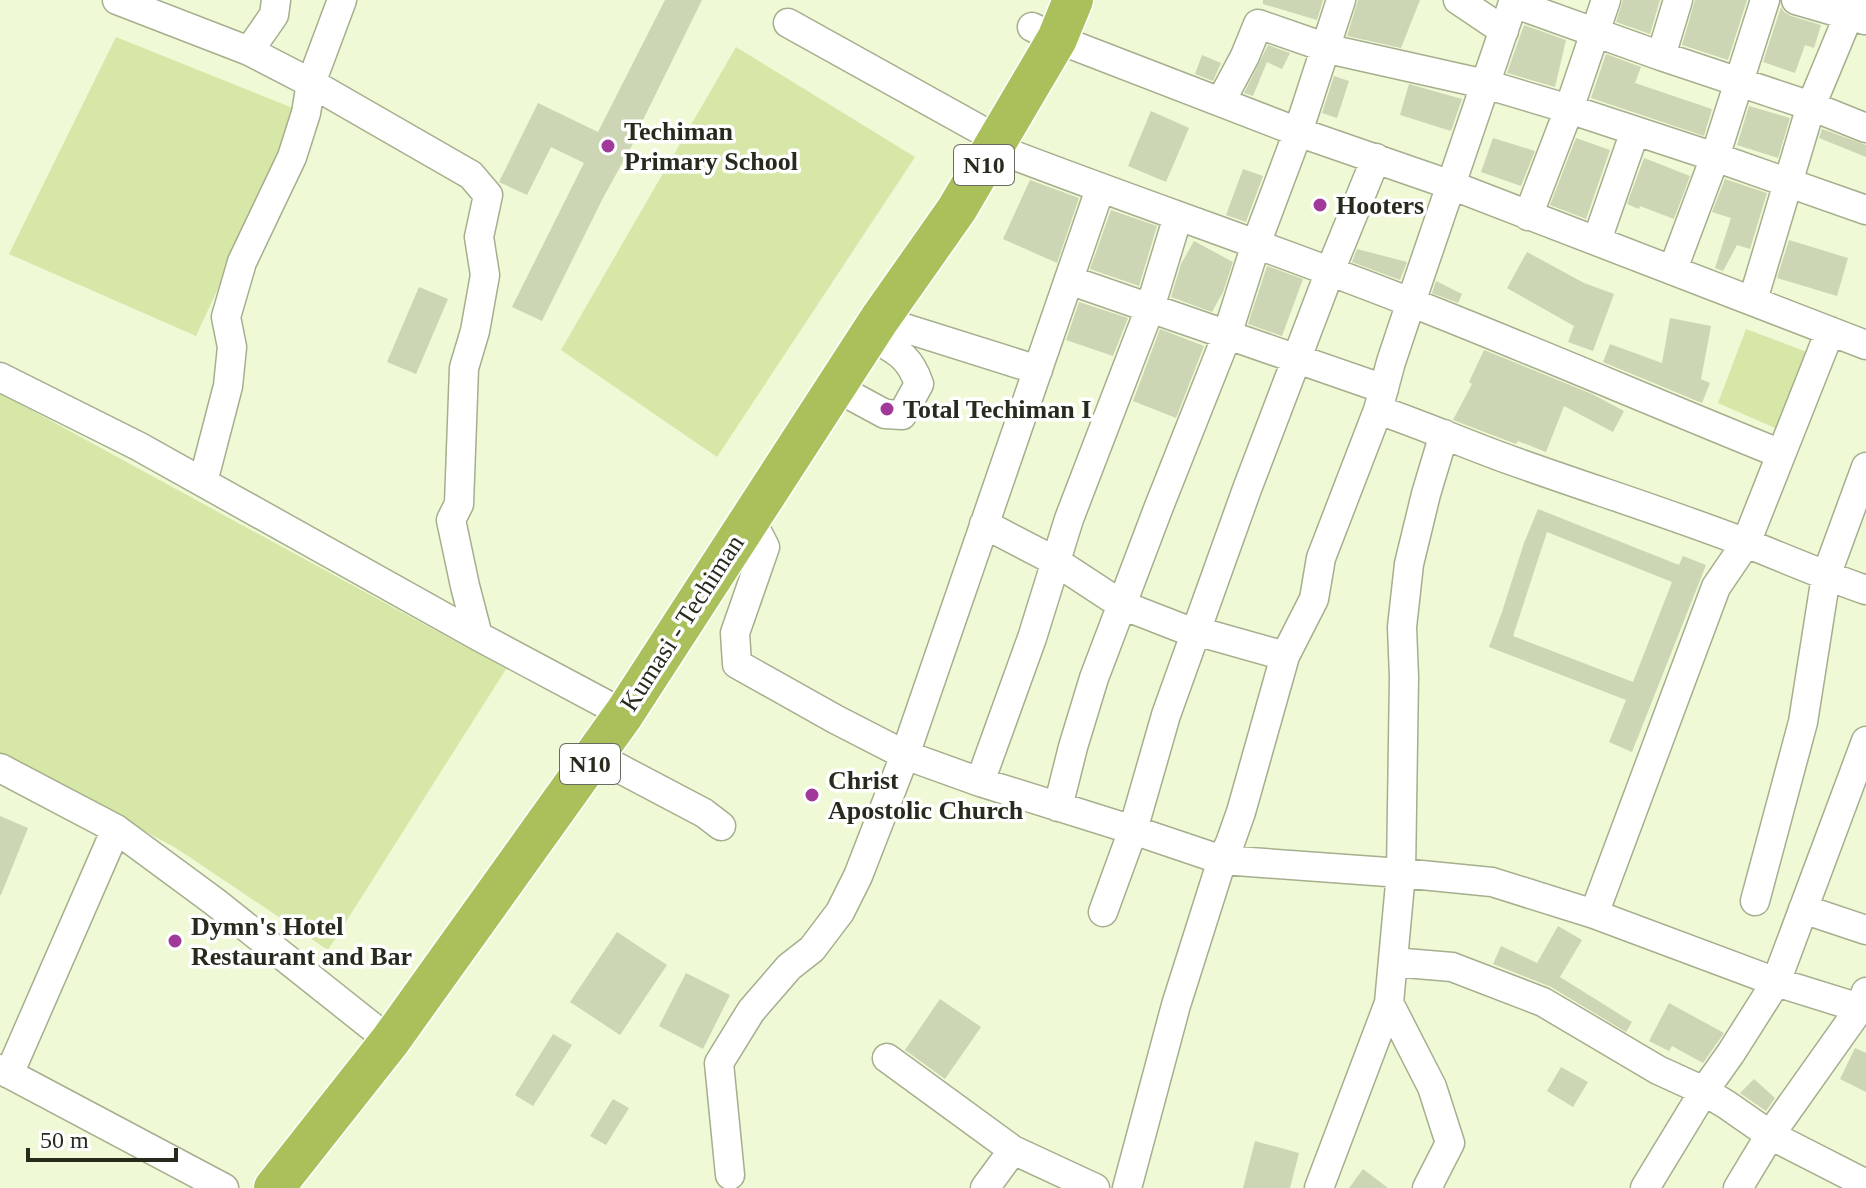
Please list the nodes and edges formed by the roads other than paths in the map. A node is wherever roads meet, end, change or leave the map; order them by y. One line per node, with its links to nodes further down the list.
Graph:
1 (117, 0): 18 (street)
2 (276, 0): 18 (street)
3 (342, 0): 21 (street)
4 (1073, 0): 13 (highway, N10)
5 (1341, 0): 17 (street)
6 (1458, 0): 15 (street)
7 (1606, 0): 16 (street)
8 (1678, 0): 19 (street)
9 (1765, 0): 20 (street)
10 (1796, 0): 12 (street)
11 (1514, 1): 15 (street); 16 (street)
12 (1857, 12): 24 (street)
13 (1044, 22): 23 (street); 29 (highway, N10)
14 (788, 23): 29 (street)
15 (1504, 31): 22 (street)
16 (1596, 32): 19 (street); 25 (street)
17 (1326, 46): 22 (street); 23 (street); 28 (street)
18 (249, 51): 21 (street)
19 (1661, 56): 20 (street)
20 (1739, 82): 24 (street); 30 (street)
21 (311, 83): 58 (street); 67 (street)
22 (1485, 84): 25 (street); 33 (street)
23 (1221, 101): 28 (street)
24 (1811, 106): 26 (street); 32 (street)
25 (1569, 109): 27 (street); 37 (street)
26 (1866, 128)
27 (1635, 131): 30 (street); 38 (street)
28 (1298, 132): 31 (street); 39 (street)
29 (986, 138): 34 (street); 46 (highway, N10)
30 (1715, 157): 32 (street); 40 (street)
31 (1376, 158): 33 (street); 41 (street)
32 (1788, 183): 35 (street); 43 (street)
33 (1451, 185): 37 (street); 44 (street)
34 (1100, 189): 36 (street); 42 (street)
35 (1866, 210)
36 (1178, 216): 39 (street); 45 (street)
37 (1528, 216): 38 (street)
38 (1597, 240): 40 (street)
39 (1256, 244): 41 (street); 48 (street)
40 (1673, 269): 43 (street)
41 (1330, 271): 44 (street); 50 (street)
42 (1069, 280): 45 (street); 51 (street)
43 (1753, 300): 47 (street)
44 (1411, 302): 54 (street); 56 (street)
45 (1150, 308): 48 (street); 62 (street)
46 (874, 327): 51 (street); 53 (highway, Kumasi - Techiman / N10); 53 (street)
47 (1830, 331): 49 (street); 56 (street)
48 (1227, 335): 50 (street); 65 (street)
49 (1866, 345)
50 (1296, 359): 54 (street); 66 (street)
51 (1038, 370): 60 (street)
52 (0, 377): 58 (street)
53 (835, 387): 59 (highway, Kumasi - Techiman / N10)
54 (1381, 400): 55 (street); 68 (street)
55 (1444, 434): 61 (street); 80 (street)
56 (1781, 454): 61 (street)
57 (1865, 471): 63 (street)
58 (203, 482): 67 (street)
59 (750, 518): 69 (highway, Kumasi - Techiman / N10); 71 (street)
60 (984, 524): 62 (street); 71 (street)
61 (1746, 543): 63 (street); 84 (street)
62 (1055, 561): 65 (street); 74 (street)
63 (1826, 576): 64 (street); 81 (street)
64 (1866, 590)
65 (1122, 605): 66 (street); 75 (street)
66 (1196, 631): 68 (street); 78 (street)
67 (478, 636): 69 (street)
68 (1285, 656): 79 (street)
69 (624, 714): 72 (highway, Kumasi - Techiman / N10)
70 (1864, 752): 82 (street)
71 (905, 755): 74 (street); 96 (street)
72 (596, 756): 76 (street); 90 (highway, Kumasi - Techiman / N10)
73 (0, 768): 77 (street)
74 (980, 782): 75 (street)
75 (1058, 807): 78 (street)
76 (721, 826)
77 (116, 829): 90 (street); 92 (street)
78 (1133, 830): 79 (street); 83 (street)
79 (1222, 860): 80 (street); 102 (street)
80 (1401, 873): 84 (street); 86 (street)
81 (1755, 901)
82 (1803, 909): 85 (street); 87 (street)
83 (1103, 912)
84 (1594, 914): 87 (street)
85 (1866, 930)
86 (1393, 962): 88 (street); 93 (street)
87 (1776, 982): 89 (street); 93 (street)
88 (1389, 1003): 103 (street); 104 (street)
89 (1864, 1003): 94 (street)
90 (390, 1041): 99 (highway, Kumasi - Techiman / N10)
91 (887, 1058): 95 (street)
92 (4, 1072): 98 (street)
93 (1704, 1091): 94 (street); 105 (street)
94 (1770, 1135): 97 (street); 106 (street)
95 (1013, 1150): 100 (street); 101 (street)
96 (730, 1175)
97 (1866, 1184)
98 (224, 1188)
99 (274, 1188)
100 (985, 1188)
101 (1095, 1188)
102 (1127, 1188)
103 (1319, 1188)
104 (1427, 1188)
105 (1645, 1188)
106 (1738, 1188)

